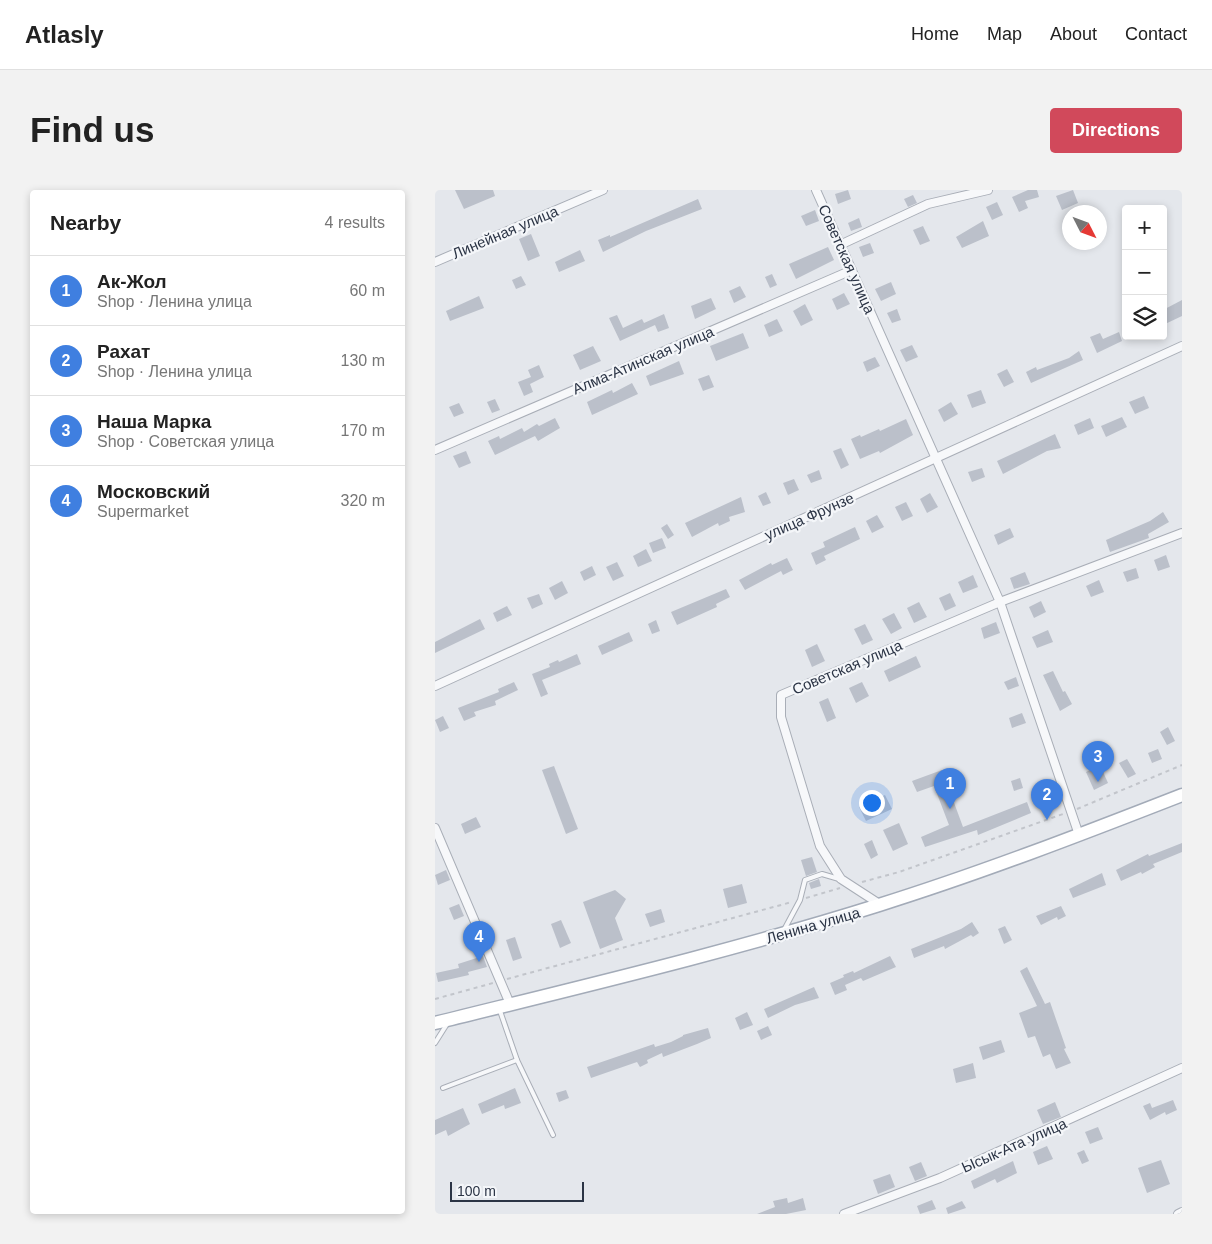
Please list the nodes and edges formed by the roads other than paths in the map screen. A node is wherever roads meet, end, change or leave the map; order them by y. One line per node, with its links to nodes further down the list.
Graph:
1 (603, 190): 5 (street, Линейная улица)
2 (817, 190): 4 (street, Советская улица)
3 (987, 190): 4 (street)
4 (842, 244): 6 (street, Советская улица)
5 (435, 262)
6 (852, 270): 8 (street, Алма-Атинская улица); 9 (street, Советская улица)
7 (1182, 346): 9 (street, улица Фрунзе)
8 (435, 450)
9 (935, 459): 11 (street, Советская улица); 12 (street, улица Фрунзе)
10 (1182, 533): 11 (street, Советская улица)
11 (1000, 602): 15 (street, Советская улица); 16 (street, Советская улица)
12 (435, 686)
13 (1182, 795): 15 (main road, Ленина улица)
14 (435, 828): 19 (street)
15 (1079, 835): 17 (main road, Ленина улица)
16 (841, 879): 17 (street, Советская улица); 18 (lane)
17 (881, 905): 18 (main road, Ленина улица)
18 (782, 935): 19 (main road, Ленина улица)
19 (504, 1005): 20 (main road, Ленина улица); 23 (lane)
20 (451, 1019): 21 (main road, Ленина улица); 22 (lane)
21 (435, 1023)
22 (435, 1044)
23 (517, 1060): 25 (lane); 26 (lane)
24 (1182, 1068): 28 (street, Ысык-Ата улица)
25 (443, 1088)
26 (553, 1135)
27 (1182, 1212): 29 (street)
28 (844, 1214)
29 (1178, 1214)

